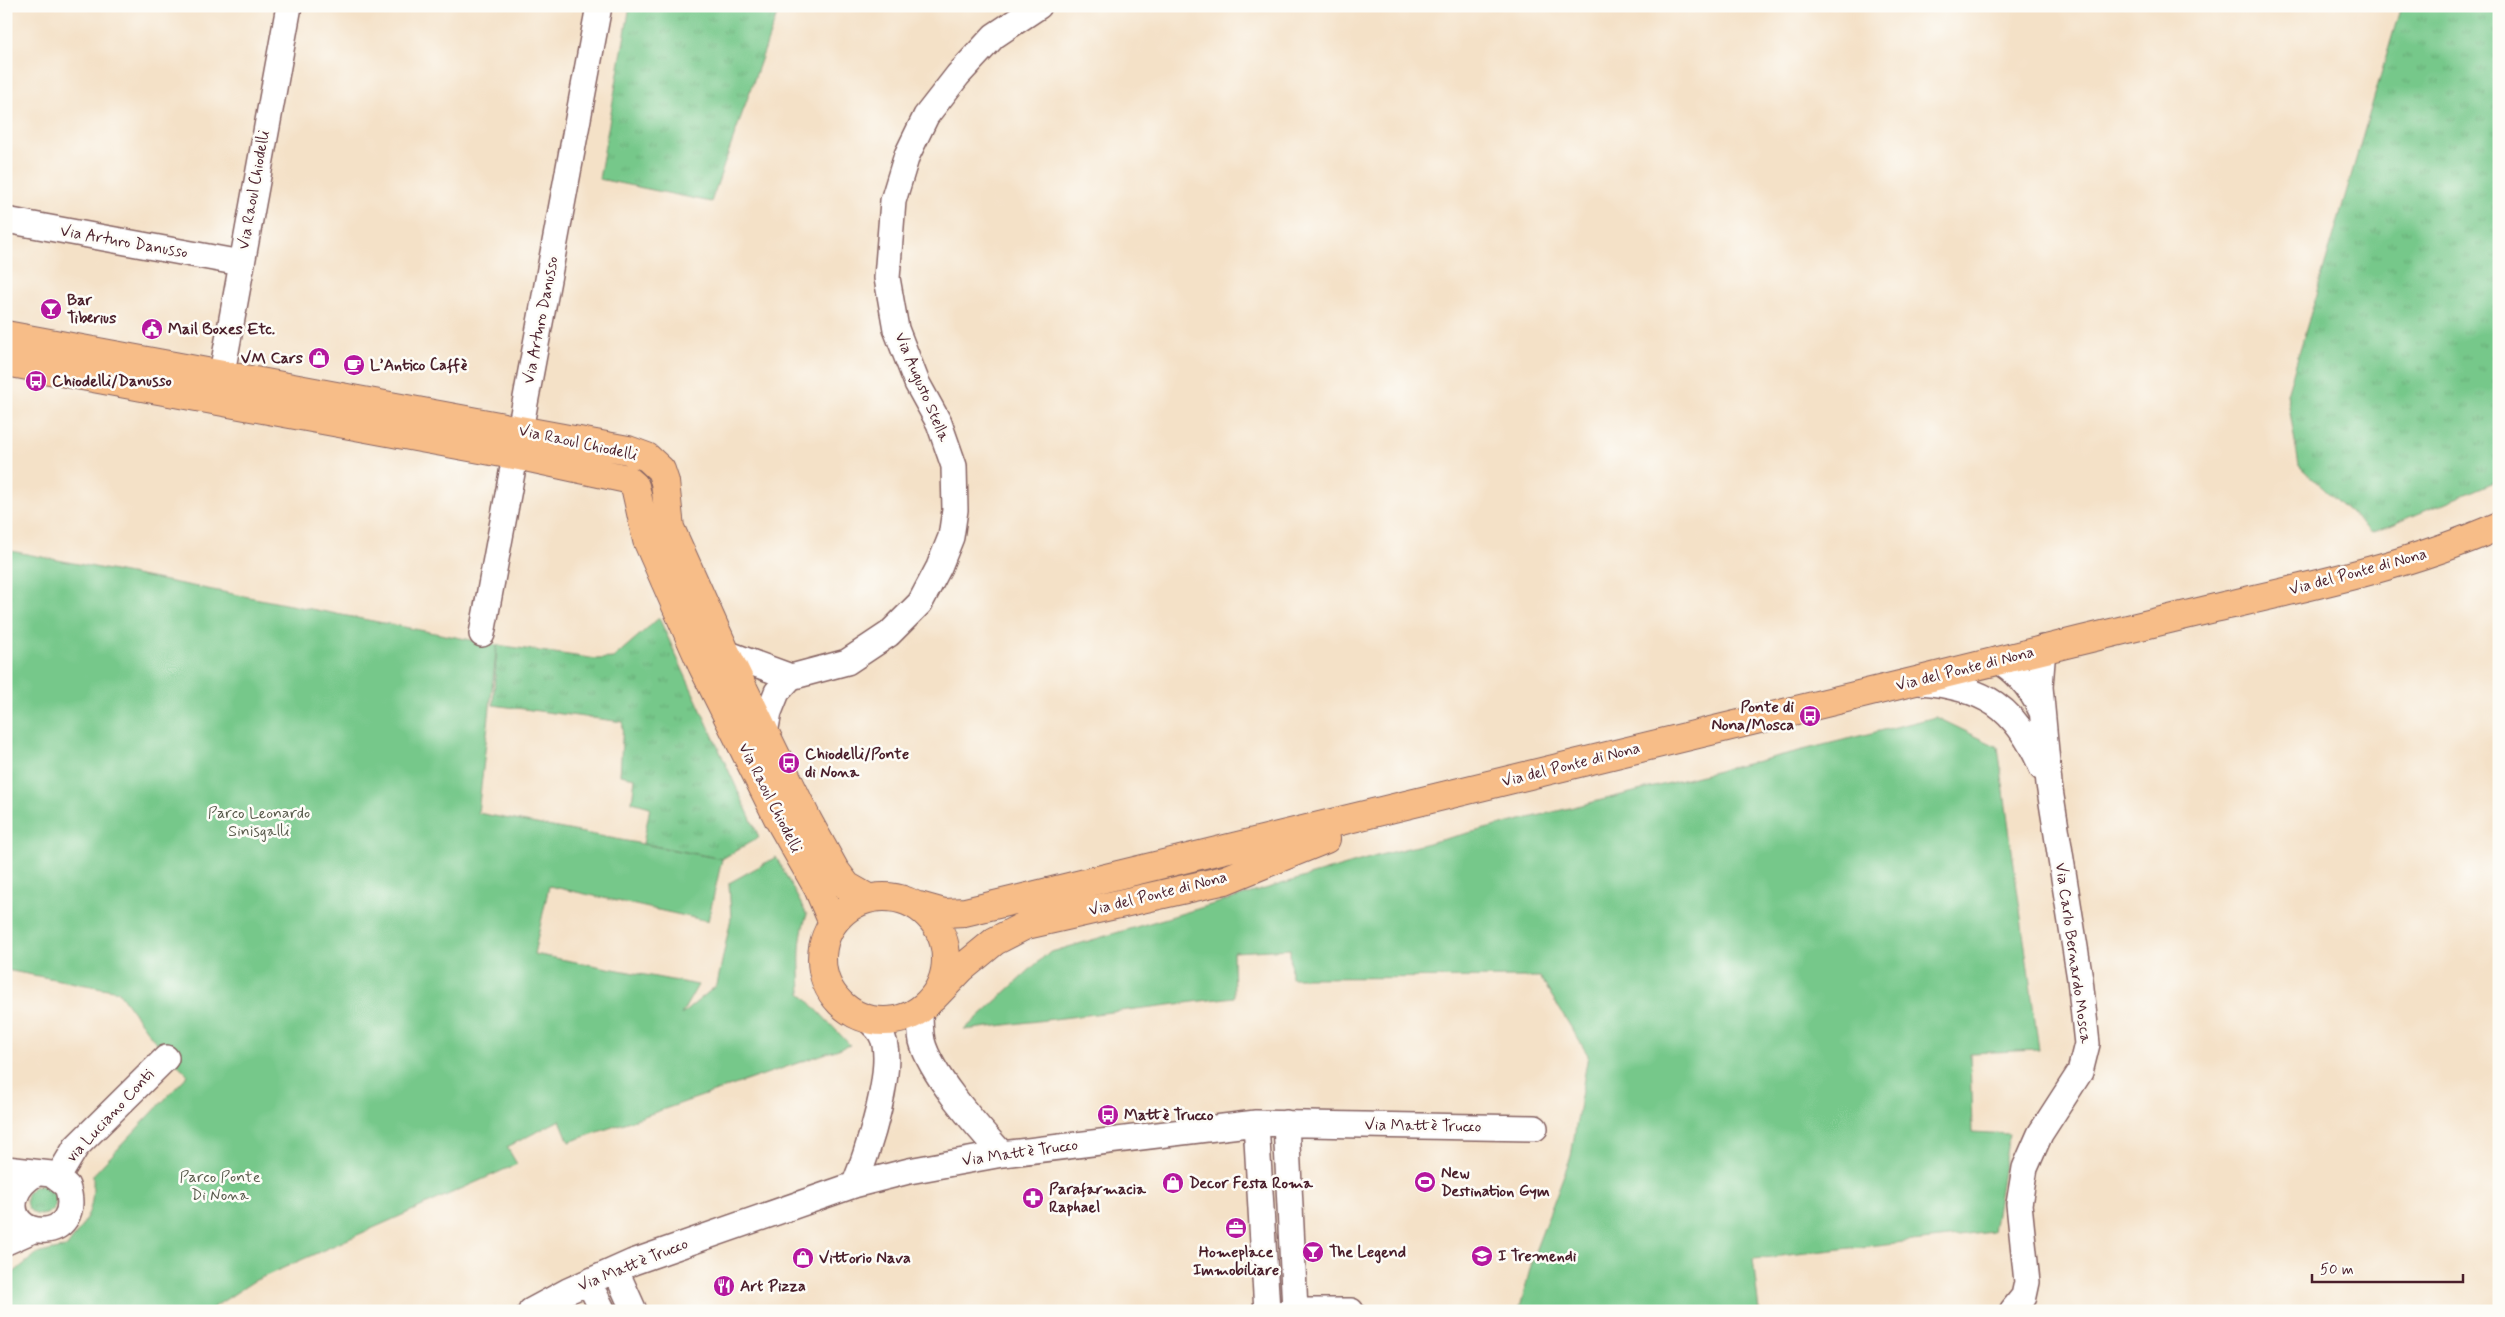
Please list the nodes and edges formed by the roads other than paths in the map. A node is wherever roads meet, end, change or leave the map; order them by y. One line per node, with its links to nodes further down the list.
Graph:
1 (288, 6): 5 (street, Via Raoul Chiodelli)
2 (599, 6): 9 (street, Via Arturo Danusso)
3 (1039, 6): 15 (street, Via Augusto Stella)
4 (6, 220): 5 (street, Via Arturo Danusso)
5 (241, 263): 8 (street, Via Raoul Chiodelli)
6 (6, 335): 8 (main road, Via Raoul Chiodelli)
7 (6, 362): 8 (main road, Via Raoul Chiodelli)
8 (219, 388): 9 (main road, Via Raoul Chiodelli)
9 (518, 443): 11 (street, Via Arturo Danusso); 13 (main road, Via Raoul Chiodelli); 24 (main road, Via Raoul Chiodelli)
10 (2499, 526): 12 (main road, Via del Ponte di Nona)
11 (482, 634)
12 (2043, 648): 14 (main road, Via del Ponte di Nona); 18 (street, Via Carlo Bernardo Mosca)
13 (726, 653): 15 (street); 19 (main road, Via Raoul Chiodelli)
14 (1997, 660): 16 (main road, Via del Ponte di Nona); 17 (street); 18 (street, Via Carlo Bernardo Mosca)
15 (791, 677): 19 (street)
16 (1916, 681): 17 (street, Via Carlo Bernardo Mosca); 21 (main road, Via del Ponte di Nona)
17 (2000, 706): 20 (street, Via Carlo Bernardo Mosca)
18 (2042, 712): 20 (street, Via Carlo Bernardo Mosca)
19 (765, 733): 22 (main road, Via Raoul Chiodelli)
20 (2049, 784): 47 (street, Via Carlo Bernardo Mosca)
21 (1427, 800): 23 (main road, Via del Ponte di Nona); 25 (main road, Via del Ponte di Nona)
22 (868, 898): 23 (main road); 24 (main road)
23 (919, 906): 25 (main road)
24 (833, 923): 26 (main road)
25 (926, 1004): 26 (main road); 31 (street)
26 (868, 1019): 34 (street)
27 (166, 1058): 33 (street, via Luciano Conti)
28 (1256, 1123): 29 (street, Via Mattè Trucco); 31 (street, Via Mattè Trucco); 44 (street)
29 (1286, 1123): 30 (street, Via Mattè Trucco); 41 (street)
30 (1535, 1128)
31 (1002, 1154): 34 (street, Via Mattè Trucco)
32 (6, 1169): 33 (street)
33 (48, 1175): 35 (street); 36 (street, via Luciano Conti)
34 (854, 1185): 38 (street, Via Mattè Trucco)
35 (11, 1191): 36 (street)
36 (33, 1230): 37 (street, via Luciano Conti)
37 (6, 1242)
38 (616, 1271): 39 (street, Via Mattè Trucco); 43 (street)
39 (589, 1282): 40 (street, Via Mattè Trucco); 42 (street)
40 (544, 1307)
41 (1295, 1310): 45 (street); 46 (street)
42 (603, 1311)
43 (634, 1311)
44 (1267, 1311)
45 (1288, 1311)
46 (1350, 1311)
47 (2012, 1311)

